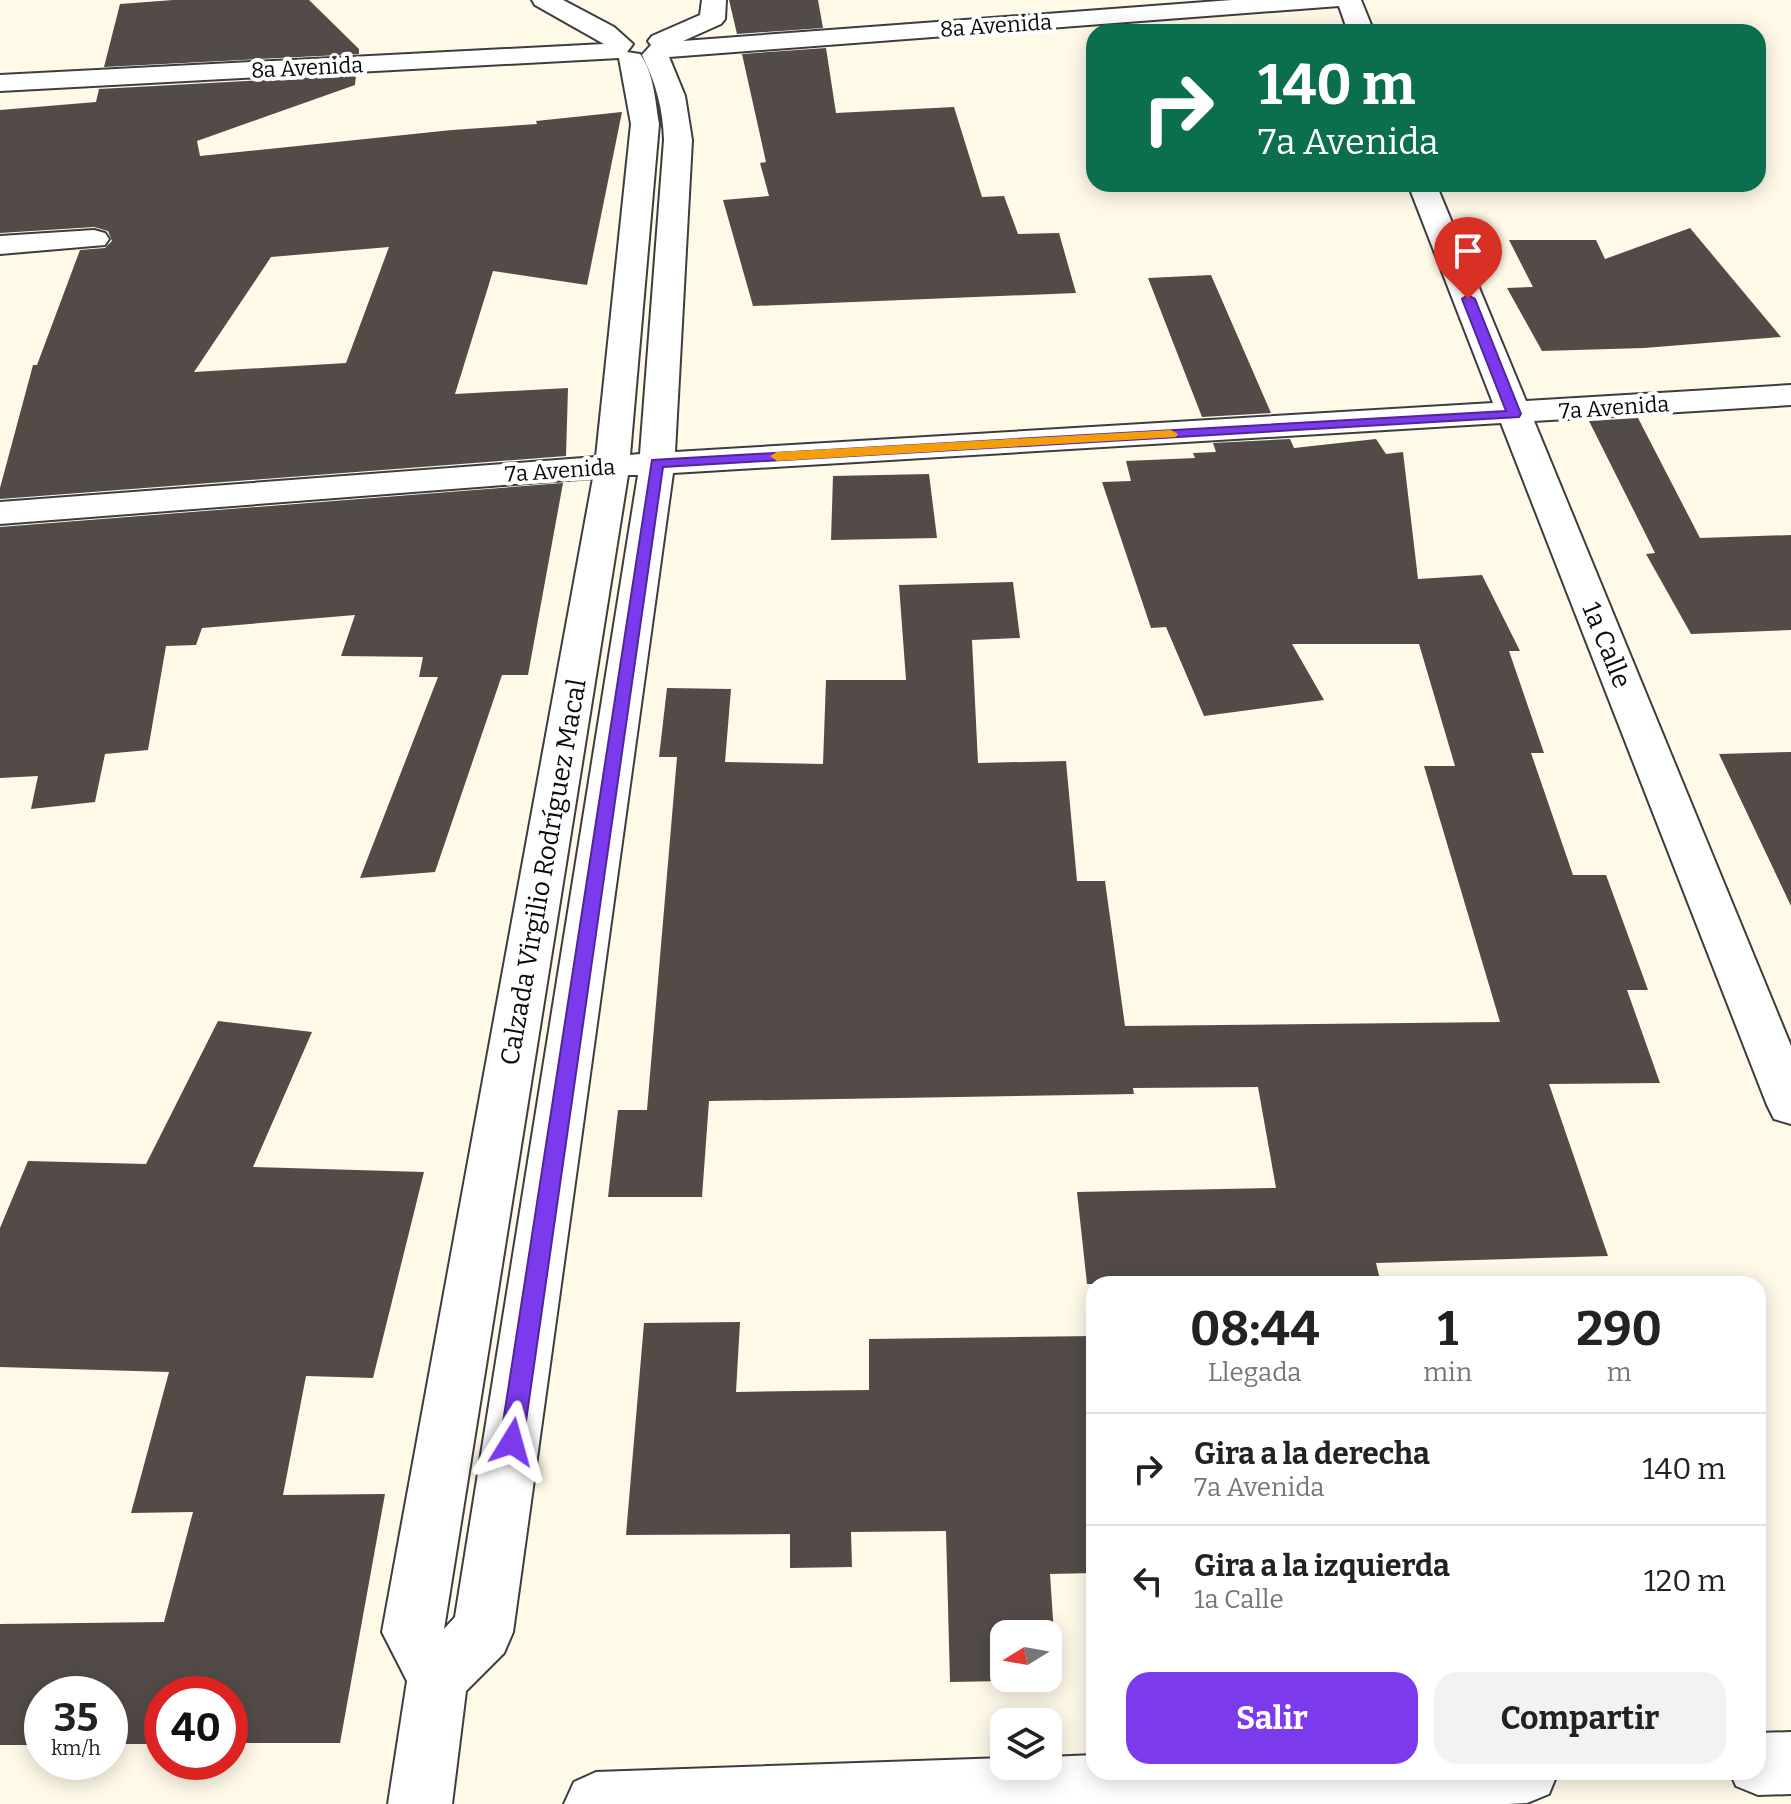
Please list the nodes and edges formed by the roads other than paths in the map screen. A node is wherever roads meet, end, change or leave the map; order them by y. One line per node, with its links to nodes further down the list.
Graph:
1 (544, 0): 7 (street)
2 (592, 0): 7 (street, Calzada Virgilio Rodríguez Macal)
3 (714, 0): 7 (street)
4 (1332, 0): 7 (street, 8a Avenida)
5 (1349, 0): 6 (street)
6 (1358, 24)
7 (640, 49): 8 (street, 8a Avenida); 14 (street, Calzada Virgilio Rodríguez Macal); 15 (street, Calzada Virgilio Rodríguez Macal)
8 (0, 83)
9 (1425, 192): 13 (street, 1a Calle)
10 (94, 239): 11 (street)
11 (0, 245)
12 (1791, 395): 13 (street, 7a Avenida)
13 (1514, 414): 14 (street, 7a Avenida); 17 (street, 1a Calle)
14 (657, 463): 15 (street, 7a Avenida); 18 (street, Calzada Virgilio Rodríguez Macal)
15 (612, 466): 16 (street, 7a Avenida); 18 (street, Calzada Virgilio Rodríguez Macal)
16 (0, 513)
17 (1791, 1105)
18 (438, 1677): 22 (street)
19 (1791, 1763): 20 (street)
20 (1766, 1764)
21 (1294, 1780): 23 (street)
22 (420, 1804)
23 (596, 1804)

